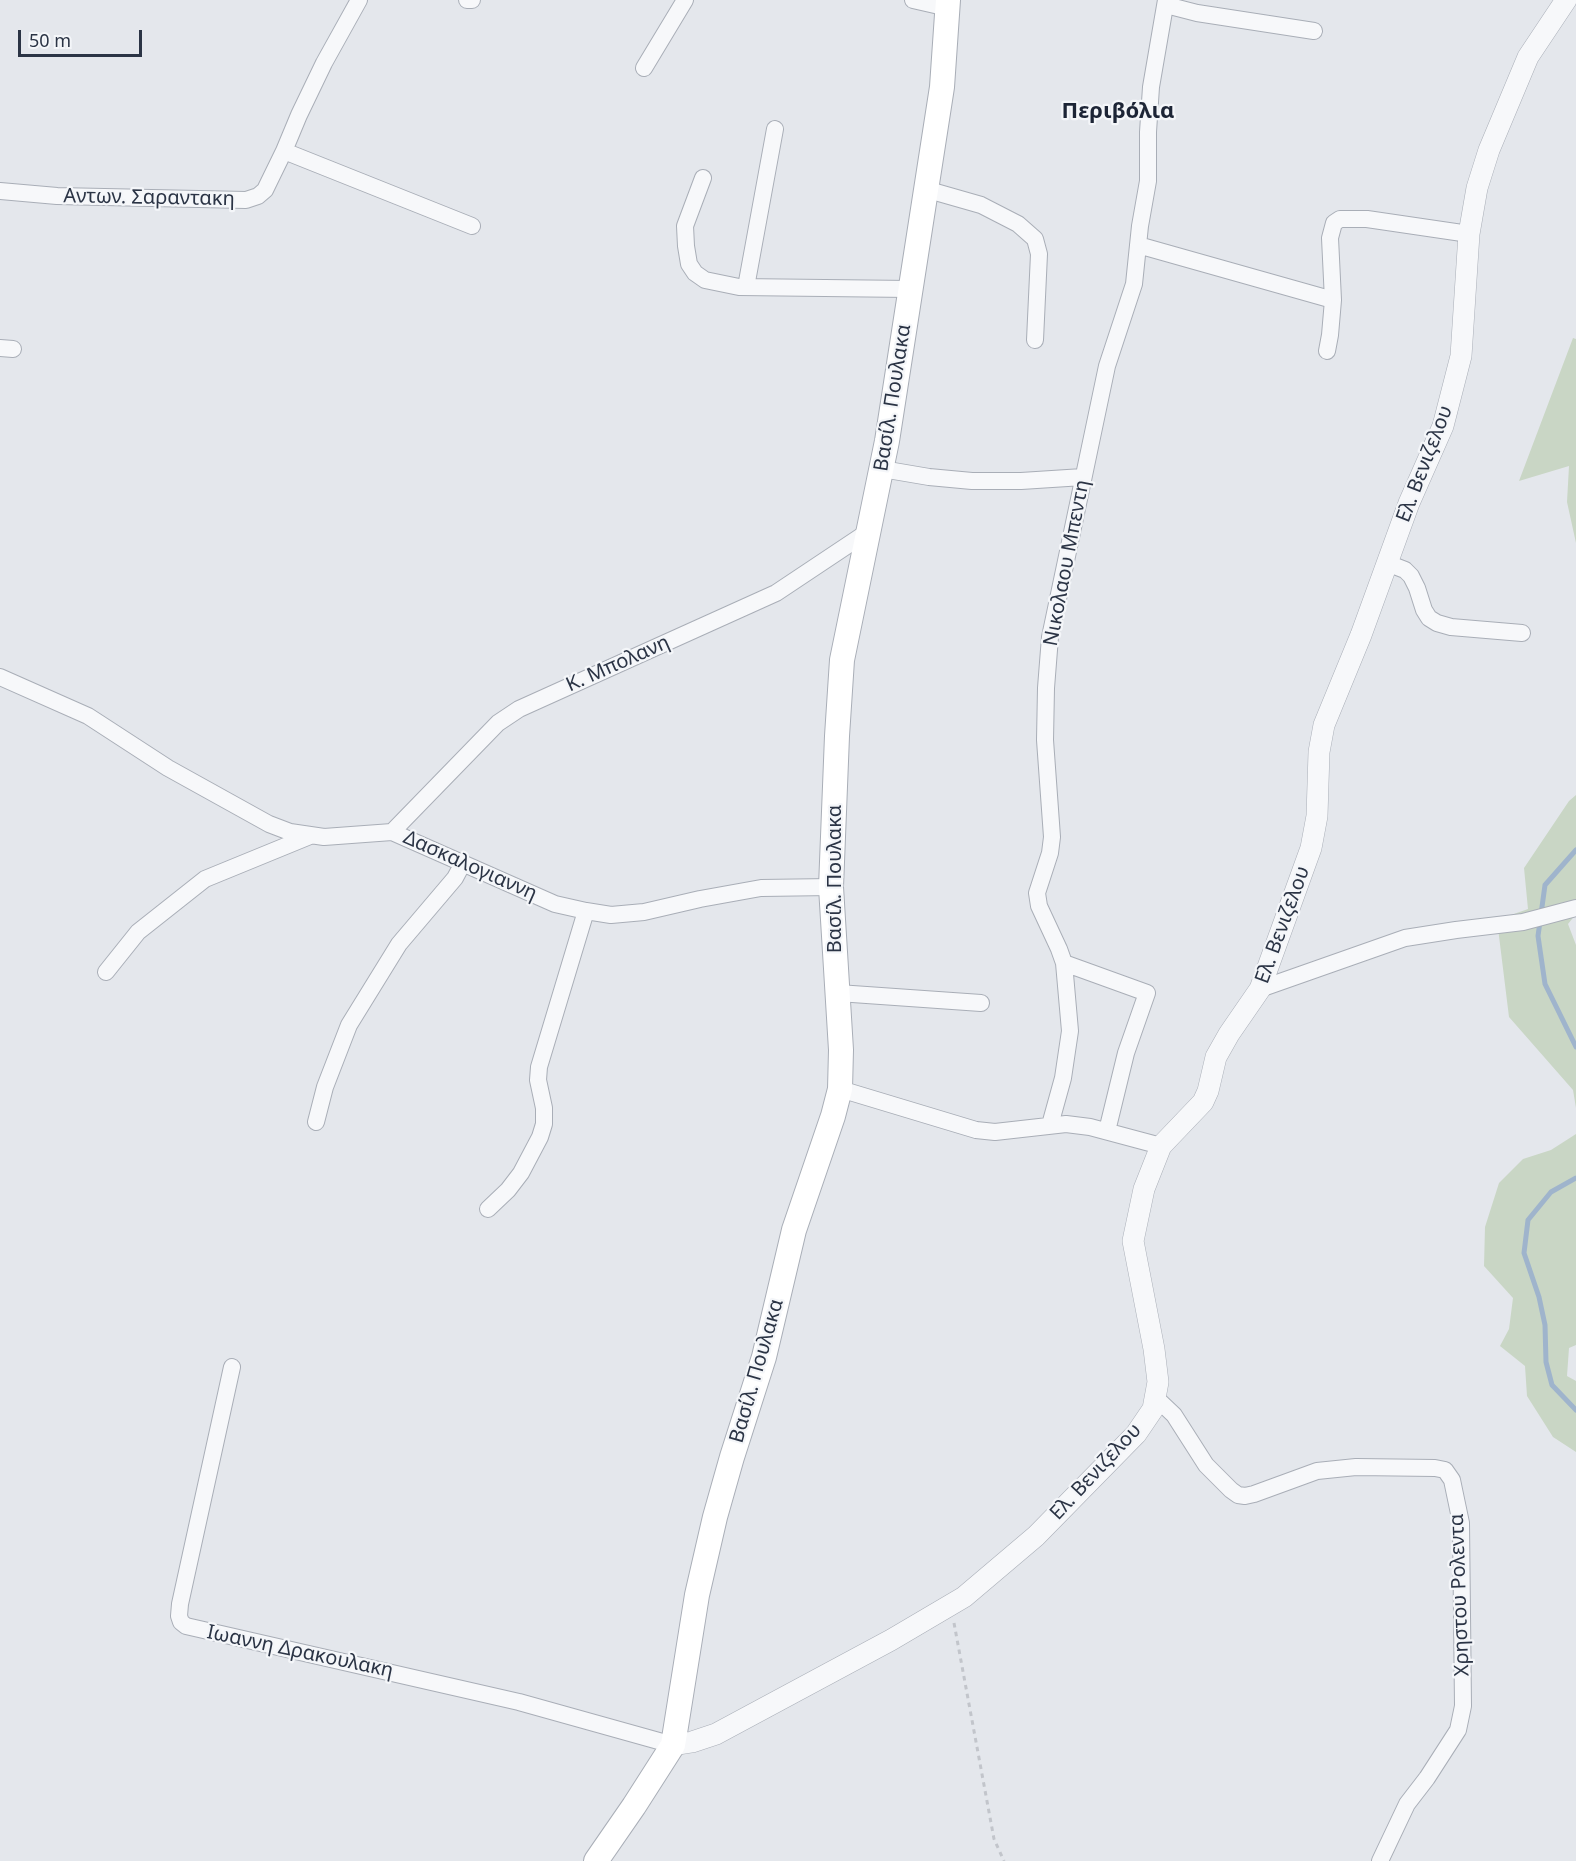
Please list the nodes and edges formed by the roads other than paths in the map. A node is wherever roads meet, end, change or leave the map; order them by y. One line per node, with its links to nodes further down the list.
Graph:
1 (359, 0): 10 (street, Αντων. Σαραντακη)
2 (685, 0): 8 (street)
3 (913, 0): 6 (street)
4 (1566, 0): 15 (street, Ελ. Βενιζελου)
5 (1166, 2): 7 (street); 16 (street, Νικολαου Μπεντη)
6 (948, 4): 12 (main road, Βασίλ. Πουλακα)
7 (1314, 31)
8 (644, 68)
9 (775, 129): 17 (street)
10 (284, 151): 13 (street, Αντων. Σαραντακη); 14 (street)
11 (703, 178): 17 (street)
12 (925, 189): 18 (main road, Βασίλ. Πουλακα); 20 (street)
13 (0, 191)
14 (472, 226)
15 (1469, 234): 19 (street); 25 (street, Ελ. Βενιζελου)
16 (1138, 245): 19 (street); 23 (street, Νικολαου Μπεντη)
17 (746, 287): 18 (street)
18 (910, 289): 22 (main road, Βασίλ. Πουλακα)
19 (1333, 300): 21 (street)
20 (1035, 340)
21 (1327, 351)
22 (882, 469): 23 (street); 24 (main road, Βασίλ. Πουλακα)
23 (1083, 477): 34 (street, Νικολαου Μπεντη)
24 (869, 531): 28 (street, Κ. Μπολανη); 31 (main road, Βασίλ. Πουλακα)
25 (1387, 562): 26 (street); 36 (street, Ελ. Βενιζελου)
26 (1522, 633)
27 (0, 677): 29 (street, Δασκαλογιαννη)
28 (392, 832): 29 (street, Δασκαλογιαννη); 30 (street, Δασκαλογιαννη)
29 (310, 836): 35 (street)
30 (463, 863): 33 (street, Δασκαλογιαννη); 40 (street)
31 (831, 887): 33 (street, Δασκαλογιαννη); 37 (main road, Βασίλ. Πουλακα)
32 (1576, 908): 36 (street)
33 (586, 911): 44 (street)
34 (1064, 963): 41 (street, Νικολαου Μπεντη); 42 (street)
35 (106, 972)
36 (1260, 989): 43 (street, Ελ. Βενιζελου)
37 (838, 993): 38 (street); 39 (main road, Βασίλ. Πουλακα)
38 (981, 1003)
39 (840, 1089): 41 (street); 47 (main road, Βασίλ. Πουλακα)
40 (316, 1122)
41 (1050, 1125): 42 (street)
42 (1107, 1131): 43 (street)
43 (1161, 1146): 46 (street, Ελ. Βενιζελου)
44 (488, 1209)
45 (232, 1367): 47 (street, Ιωαννη Δρακουλακη)
46 (1155, 1397): 47 (street, Ελ. Βενιζελου); 49 (street, Χρηστου Ρολεντα)
47 (673, 1745): 48 (main road)
48 (596, 1861)
49 (1380, 1861)

